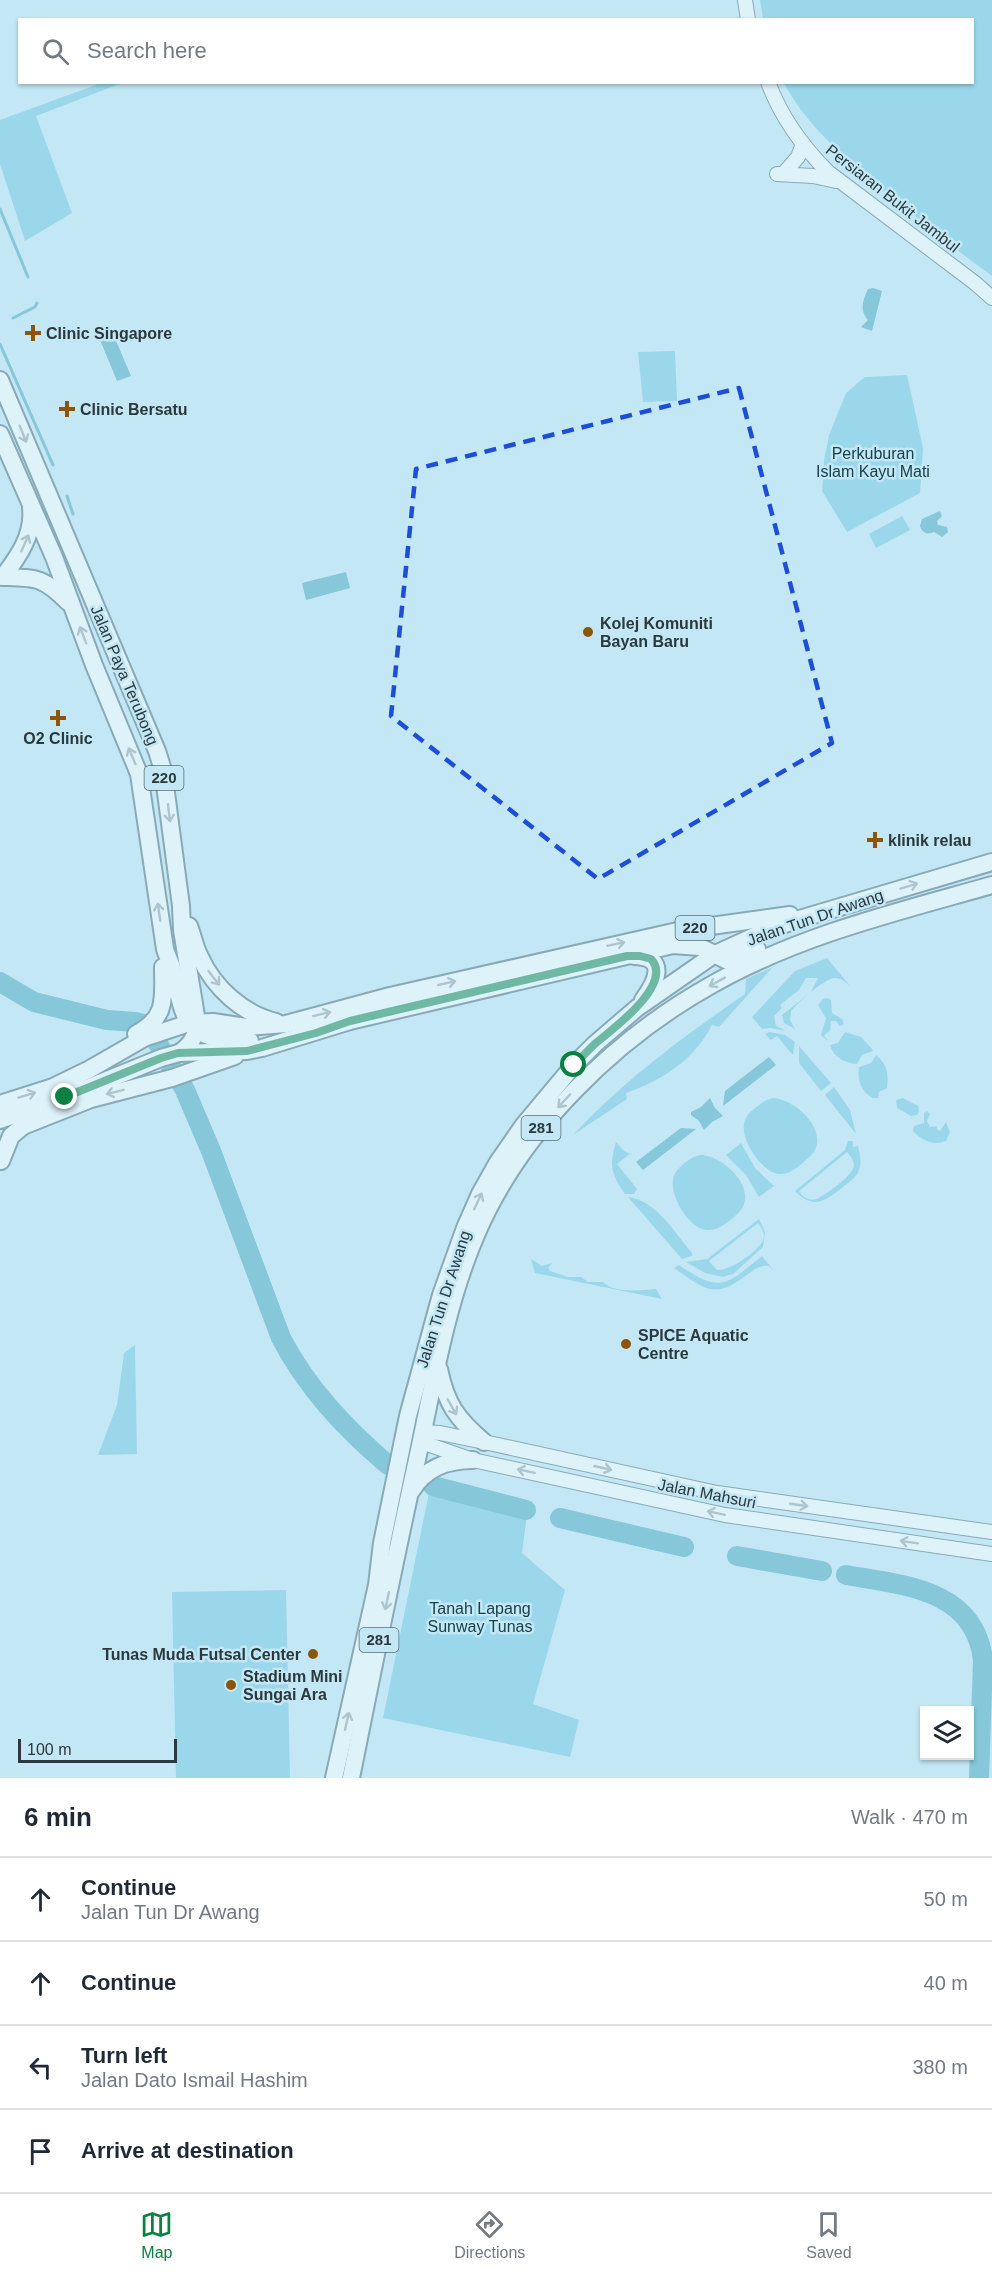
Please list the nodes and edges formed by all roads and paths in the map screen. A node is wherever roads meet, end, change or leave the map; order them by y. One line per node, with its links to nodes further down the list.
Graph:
1 (745, 0): 2 (street)
2 (748, 18)
3 (769, 84): 4 (street, Persiaran Bukit Jambul)
4 (803, 144): 5 (street, Persiaran Bukit Jambul); 5 (street)
5 (844, 184): 6 (street, Persiaran Bukit Jambul)
6 (992, 298)
7 (0, 380): 14 (main road, Jalan Paya Terubong / 220, one-way to 14)
8 (0, 434): 9 (main road, Jalan Paya Terubong / 220)
9 (30, 503): 10 (main road, Jalan Paya Terubong / 220); 10 (main road, one-way to 9)
10 (71, 606): 16 (main road, Jalan Paya Terubong / 220, one-way to 10)
11 (992, 862): 15 (main road, Jalan Tun Dr Awang / 281, one-way to 11)
12 (992, 885): 13 (main road, Jalan Tun Dr Awang / 281)
13 (937, 901): 17 (main road); 29 (main road, Jalan Tun Dr Awang / 281, one-way to 29)
14 (181, 906): 20 (main road, one-way to 20); 21 (main road, Jalan Paya Terubong / 220)
15 (833, 909): 17 (main road, Jalan Tun Dr Awang / 281); 20 (main road, 220, one-way to 15)
16 (165, 949): 21 (main road, Jalan Paya Terubong / 220); 22 (main road)
17 (715, 954): 18 (main road, 220); 19 (main road, Jalan Tun Dr Awang / 281)
18 (627, 956): 19 (main road); 23 (main road, 220)
19 (637, 1008): 30 (main road, Jalan Tun Dr Awang / 281, one-way to 19)
20 (286, 1024): 21 (main road, 220)
21 (194, 1025): 22 (main road, 220); 23 (main road); 25 (main road)
22 (149, 1031): 26 (main road, 220, one-way to 22)
23 (271, 1044): 24 (main road, 220)
24 (247, 1051): 25 (main road, 220); 28 (main road, one-way to 28)
25 (171, 1055): 27 (main road, 220)
26 (0, 1104)
27 (0, 1120)
28 (1, 1161)
29 (438, 1362): 31 (main road, Jalan Tun Dr Awang / 281); 32 (main road, one-way to 32)
30 (408, 1416): 31 (main road); 39 (main road, Jalan Tun Dr Awang / 281)
31 (420, 1437): 32 (street, Jalan Mahsuri); 33 (street, Jalan Mahsuri); 34 (main road, Jalan Tun Dr Awang / 281); 39 (main road)
32 (484, 1442): 35 (street, Jalan Mahsuri, one-way to 35)
33 (473, 1460): 34 (main road); 36 (street, Jalan Mahsuri, one-way to 33)
34 (410, 1493): 41 (main road, Jalan Tun Dr Awang / 281, one-way to 41)
35 (989, 1530)
36 (967, 1551): 37 (street, Jalan Mahsuri); 38 (street)
37 (992, 1554)
38 (992, 1562)
39 (377, 1585): 40 (main road, Jalan Tun Dr Awang / 281, one-way to 39)
40 (334, 1778)
41 (351, 1778)

